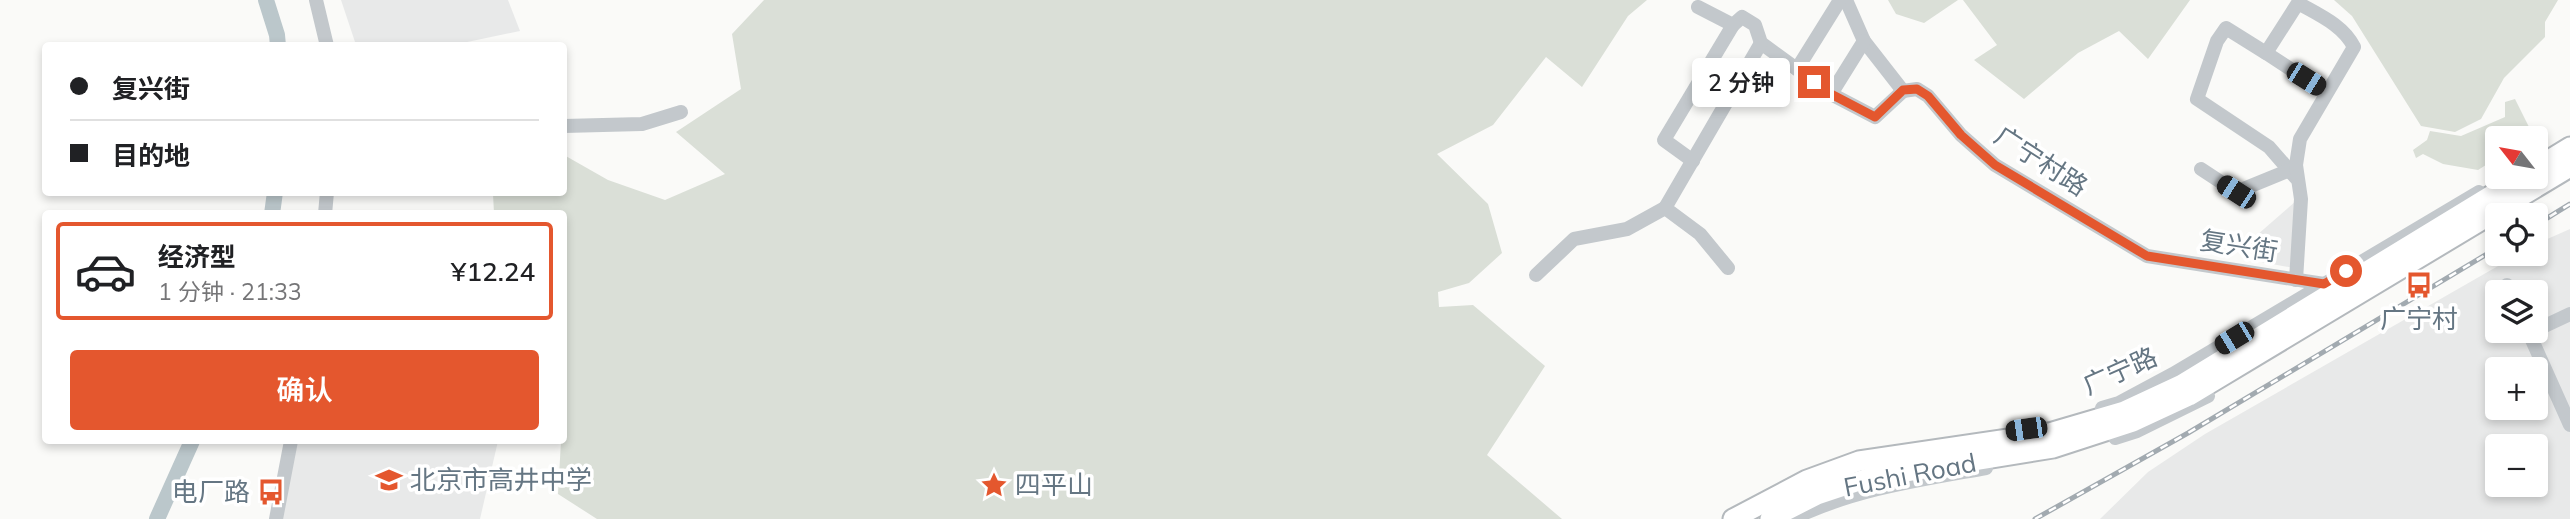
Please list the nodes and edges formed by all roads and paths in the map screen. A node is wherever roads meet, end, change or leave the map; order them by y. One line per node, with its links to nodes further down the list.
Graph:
1 (316, 0): 7 (street)
2 (1840, 0): 10 (street)
3 (1846, 0): 6 (street, 广宁村路)
4 (1698, 8): 5 (street)
5 (1733, 25): 8 (street); 19 (street)
6 (1864, 41): 11 (street, 广宁村路); 13 (street)
7 (326, 42)
8 (1761, 43): 10 (street); 19 (street)
9 (2266, 53): 12 (street); 12 (street); 23 (street)
10 (1797, 69): 13 (street)
11 (1903, 90): 13 (street); 30 (street, 广宁村路)
12 (2326, 92): 23 (street)
13 (1831, 94)
14 (681, 112): 15 (street)
15 (567, 126)
16 (2570, 137): 18 (street)
17 (2570, 147): 20 (highway)
18 (2548, 151)
19 (1693, 160): 28 (street)
20 (2548, 161)
21 (2570, 167): 43 (highway, Fushi Road)
22 (2201, 169): 23 (street)
23 (2293, 175): 33 (street)
24 (2570, 175): 27 (street)
25 (2485, 188): 34 (street, 广宁路)
26 (2501, 189): 42 (highway, Fushi Road)
27 (2527, 203)
28 (1665, 208): 31 (street); 32 (street)
29 (2485, 229): 44 (street)
30 (2147, 256): 33 (street, 复兴街)
31 (1728, 268)
32 (1536, 275)
33 (2296, 280): 34 (street, 复兴街)
34 (2324, 284): 41 (street, 广宁路)
35 (2570, 314): 36 (street)
36 (2548, 324)
37 (2537, 343): 38 (street)
38 (2570, 425)
39 (291, 444): 40 (street)
40 (276, 519)
41 (1722, 519)
42 (1733, 519)
43 (1770, 519)
44 (1792, 519)

